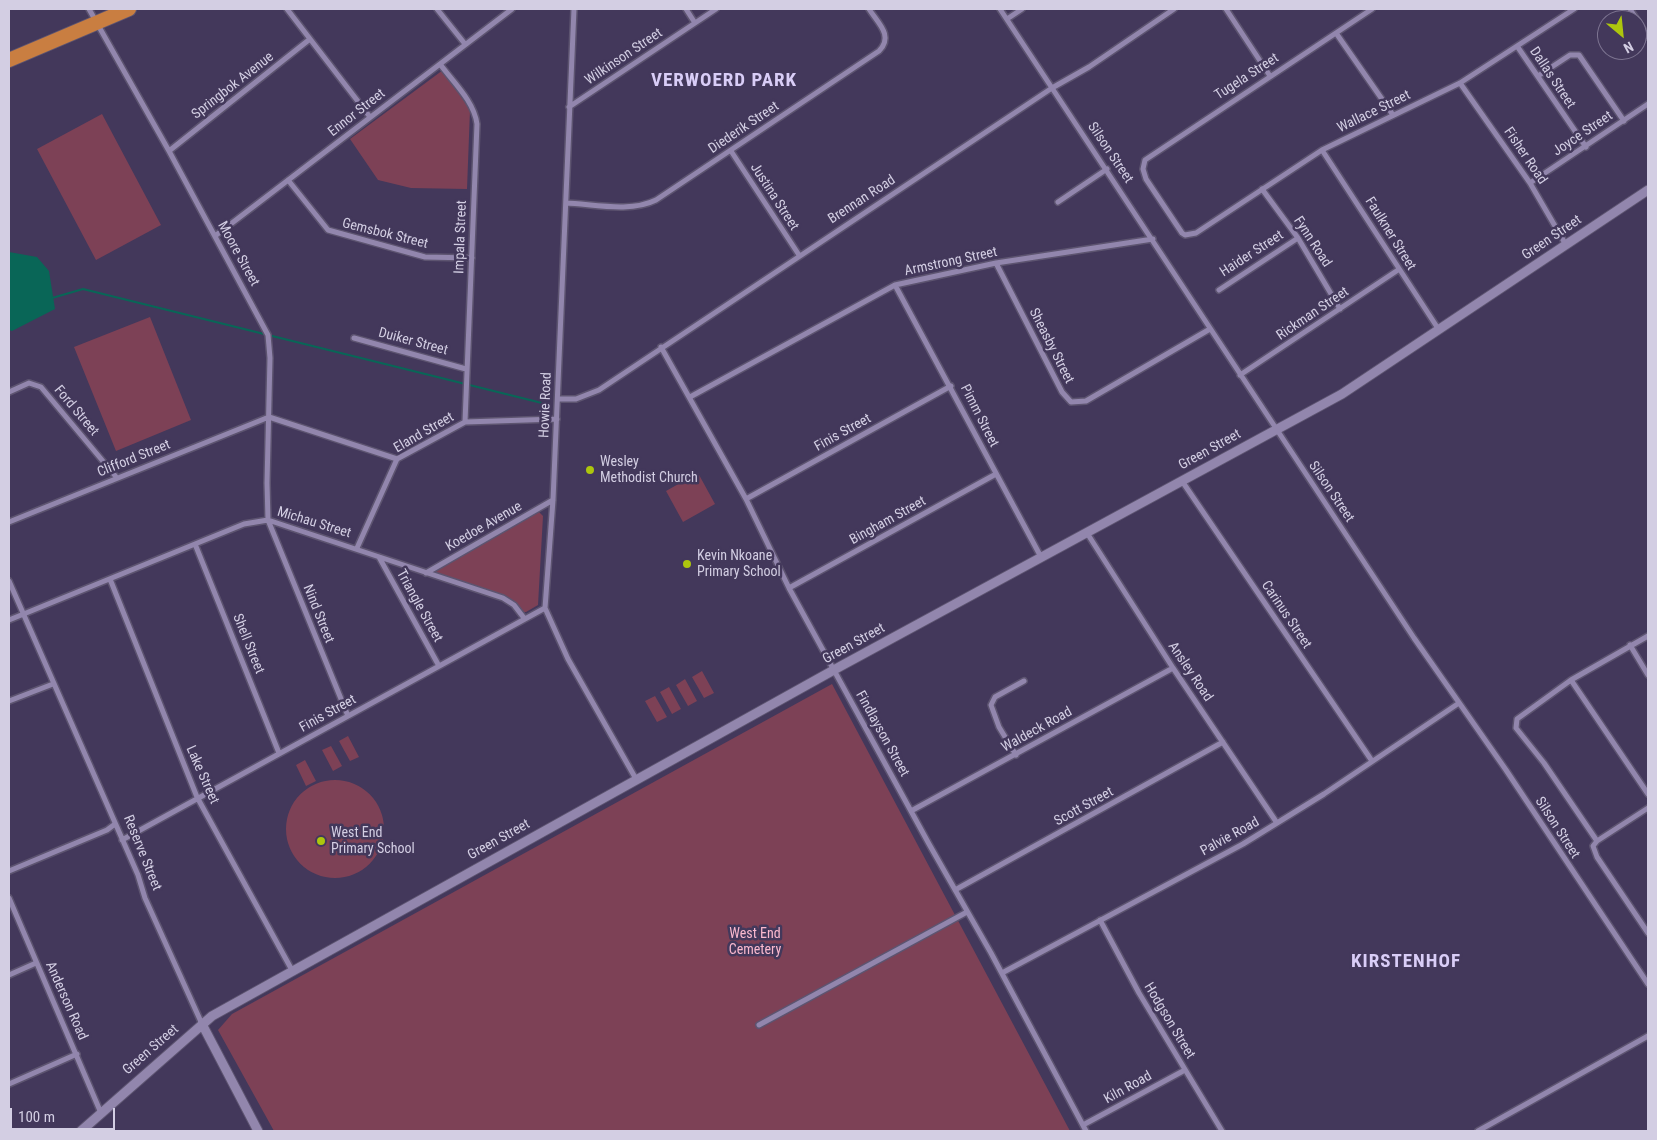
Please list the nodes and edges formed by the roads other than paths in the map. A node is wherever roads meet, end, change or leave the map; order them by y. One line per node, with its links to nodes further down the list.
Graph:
1 (90, 9): 18 (street, Moore Street)
2 (129, 9): 18 (highway)
3 (287, 9): 22 (street)
4 (436, 9): 23 (street)
5 (512, 9): 23 (street, Ennor Street)
6 (574, 9): 32 (street, Howie Road)
7 (686, 9): 19 (street)
8 (716, 9): 19 (street, Wilkinson Street)
9 (869, 9): 39 (street, Diederik Street)
10 (1000, 9): 17 (street, Silson Street)
11 (1022, 9): 17 (street)
12 (1174, 9): 30 (street, Brennan Road)
13 (1226, 9): 27 (street)
14 (1372, 9): 20 (street, Tugela Street)
15 (1574, 9): 24 (street, Wallace Street)
16 (1630, 9): 21 (street)
17 (1007, 19): 30 (street, Silson Street)
18 (97, 22): 25 (highway); 37 (street, Moore Street)
19 (695, 23): 32 (street, Wilkinson Street)
20 (1336, 33): 27 (street, Tugela Street); 33 (street)
21 (1648, 37)
22 (310, 39): 34 (street); 37 (street, Springbok Avenue)
23 (465, 44): 26 (street, Ennor Street)
24 (1517, 46): 28 (street, Dallas Street); 29 (street, Wallace Street)
25 (9, 60)
26 (440, 64): 34 (street, Ennor Street); 53 (street, Impala Street)
27 (1270, 76): 47 (street, Tugela Street)
28 (1538, 76): 35 (street); 36 (street, Dallas Street)
29 (1460, 83): 33 (street, Wallace Street); 42 (street, Fisher Road)
30 (1052, 88): 40 (street, Silson Street); 52 (street, Brennan Road)
31 (1648, 104): 35 (street, Joyce Street)
32 (569, 107): 46 (street, Howie Road)
33 (1393, 115): 38 (street, Wallace Street)
34 (370, 117): 41 (street, Ennor Street)
35 (1624, 121): 36 (street, Joyce Street)
36 (1586, 147): 42 (street, Joyce Street)
37 (169, 150): 48 (street, Moore Street)
38 (1322, 150): 43 (street, Wallace Street); 55 (street, Faulkner Street)
39 (731, 151): 46 (street, Diederik Street); 52 (street, Justina Street)
40 (1107, 169): 45 (street); 49 (street, Silson Street)
41 (288, 180): 48 (street, Ennor Street); 53 (street, Gemsbok Street)
42 (1530, 183): 51 (street, Fisher Road)
43 (1262, 189): 47 (street, Wallace Street); 50 (street, Fynn Road)
44 (1648, 190): 51 (street, Green Street)
45 (1058, 202)
46 (566, 203): 68 (street, Howie Road)
47 (1186, 235)
48 (215, 236): 69 (street, Moore Street)
49 (1154, 238): 54 (street, Armstrong Street); 59 (street, Silson Street)
50 (1298, 238): 57 (street, Haider Street); 58 (street, Fynn Road)
51 (1566, 245): 60 (street, Green Street)
52 (799, 255): 62 (street, Brennan Road)
53 (472, 258): 63 (street, Impala Street)
54 (996, 262): 56 (street, Armstrong Street); 59 (street, Sheasby Street)
55 (1398, 270): 58 (street, Rickman Street); 60 (street, Faulkner Street)
56 (895, 286): 65 (street, Pimm Street); 67 (street, Armstrong Street)
57 (1219, 290)
58 (1340, 309): 64 (street, Rickman Street)
59 (1210, 330): 64 (street, Silson Street)
60 (1439, 330): 72 (street, Green Street)
61 (354, 338): 63 (street, Duiker Street)
62 (661, 348): 67 (street, Findlayson Street); 68 (street, Brennan Road)
63 (466, 369): 71 (street, Impala Street)
64 (1240, 375): 72 (street, Silson Street)
65 (952, 386): 74 (street, Pimm Street); 77 (street, Finis Street)
66 (9, 392): 75 (street, Ford Street)
67 (690, 397): 77 (street, Findlayson Street)
68 (558, 399): 70 (street, Howie Road)
69 (269, 417): 73 (street); 75 (street, Clifford Street); 79 (street, Moore Street)
70 (557, 419): 71 (street, Eland Street); 78 (street, Howie Road)
71 (465, 422): 73 (street, Eland Street)
72 (1276, 430): 76 (street, Green Street); 104 (street, Silson Street)
73 (397, 458): 83 (street, Eland Street)
74 (996, 474): 85 (street, Pimm Street); 89 (street, Bingham Street)
75 (117, 478): 80 (street, Clifford Street)
76 (1182, 481): 81 (street, Green Street); 109 (street, Carinus Street)
77 (746, 499): 89 (street, Findlayson Street)
78 (553, 500): 86 (street, Koedoe Avenue); 90 (street, Howie Road)
79 (268, 520): 82 (street, Michau Street); 83 (street, Michau Street); 105 (street, Nind Street)
80 (9, 522)
81 (1087, 533): 85 (street, Green Street); 97 (street, Ansley Road)
82 (195, 544): 87 (street, Michau Street); 107 (street, Shell Street)
83 (356, 548): 84 (street, Michau Street)
84 (379, 556): 86 (street, Michau Street); 96 (street, Triangle Street)
85 (1041, 557): 98 (street, Green Street)
86 (426, 573): 92 (street, Michau Street)
87 (110, 579): 91 (street, Michau Street); 112 (street, Lake Street)
88 (9, 581): 91 (street, Reserve Street)
89 (790, 588): 98 (street, Findlayson Street)
90 (545, 608): 92 (street, Finis Street); 110 (street, Howie Road)
91 (23, 614): 93 (street, Michau Street); 102 (street, Reserve Street)
92 (524, 618): 96 (street, Finis Street)
93 (9, 620)
94 (1648, 636): 95 (street)
95 (1630, 645): 99 (street); 100 (street)
96 (439, 666): 105 (street, Finis Street)
97 (1173, 668): 106 (street, Ansley Road); 108 (street, Waldeck Road)
98 (834, 670): 110 (street, Green Street); 114 (street, Findlayson Street)
99 (1648, 675)
100 (1571, 680): 111 (street); 118 (street)
101 (1024, 681): 108 (street)
102 (53, 684): 103 (street); 116 (street, Reserve Street)
103 (9, 701)
104 (1459, 703): 109 (street, Palvie Road); 129 (street, Silson Street)
105 (348, 716): 107 (street, Finis Street)
106 (1223, 742): 115 (street, Ansley Road); 120 (street, Scott Street)
107 (279, 753): 112 (street, Finis Street)
108 (1016, 755): 114 (street, Waldeck Road)
109 (1372, 761): 115 (street, Palvie Road)
110 (636, 779): 126 (street, Green Street)
111 (1648, 794)
112 (197, 797): 117 (street, Finis Street); 126 (street, Lake Street)
113 (1648, 808): 118 (street)
114 (911, 811): 120 (street, Findlayson Street)
115 (1277, 823): 123 (street, Palvie Road)
116 (115, 824): 117 (street, Reserve Street); 119 (street)
117 (122, 840): 130 (street, Reserve Street)
118 (1597, 841): 124 (street)
119 (9, 872)
120 (955, 890): 122 (street, Findlayson Street)
121 (9, 898): 125 (street, Anderson Road)
122 (967, 912): 127 (street, Findlayson Street); 131 (street)
123 (1100, 920): 127 (street, Palvie Road); 134 (street, Hodgson Street)
124 (1648, 933)
125 (36, 963): 128 (street); 133 (street, Anderson Road)
126 (292, 972): 130 (street, Green Street)
127 (1002, 973): 137 (street, Findlayson Street)
128 (9, 975)
129 (1648, 984)
130 (202, 1024): 136 (street, Green Street); 139 (street, Reserve Street)
131 (759, 1026)
132 (1648, 1036): 142 (street)
133 (77, 1054): 135 (street); 136 (street, Anderson Road)
134 (1185, 1070): 137 (street, Kiln Road); 141 (street, Hodgson Street)
135 (9, 1084)
136 (101, 1113): 138 (street, Green Street)
137 (1083, 1125): 140 (street, Findlayson Street)
138 (81, 1131)
139 (258, 1131)
140 (1086, 1131)
141 (1222, 1131)
142 (1478, 1131)

